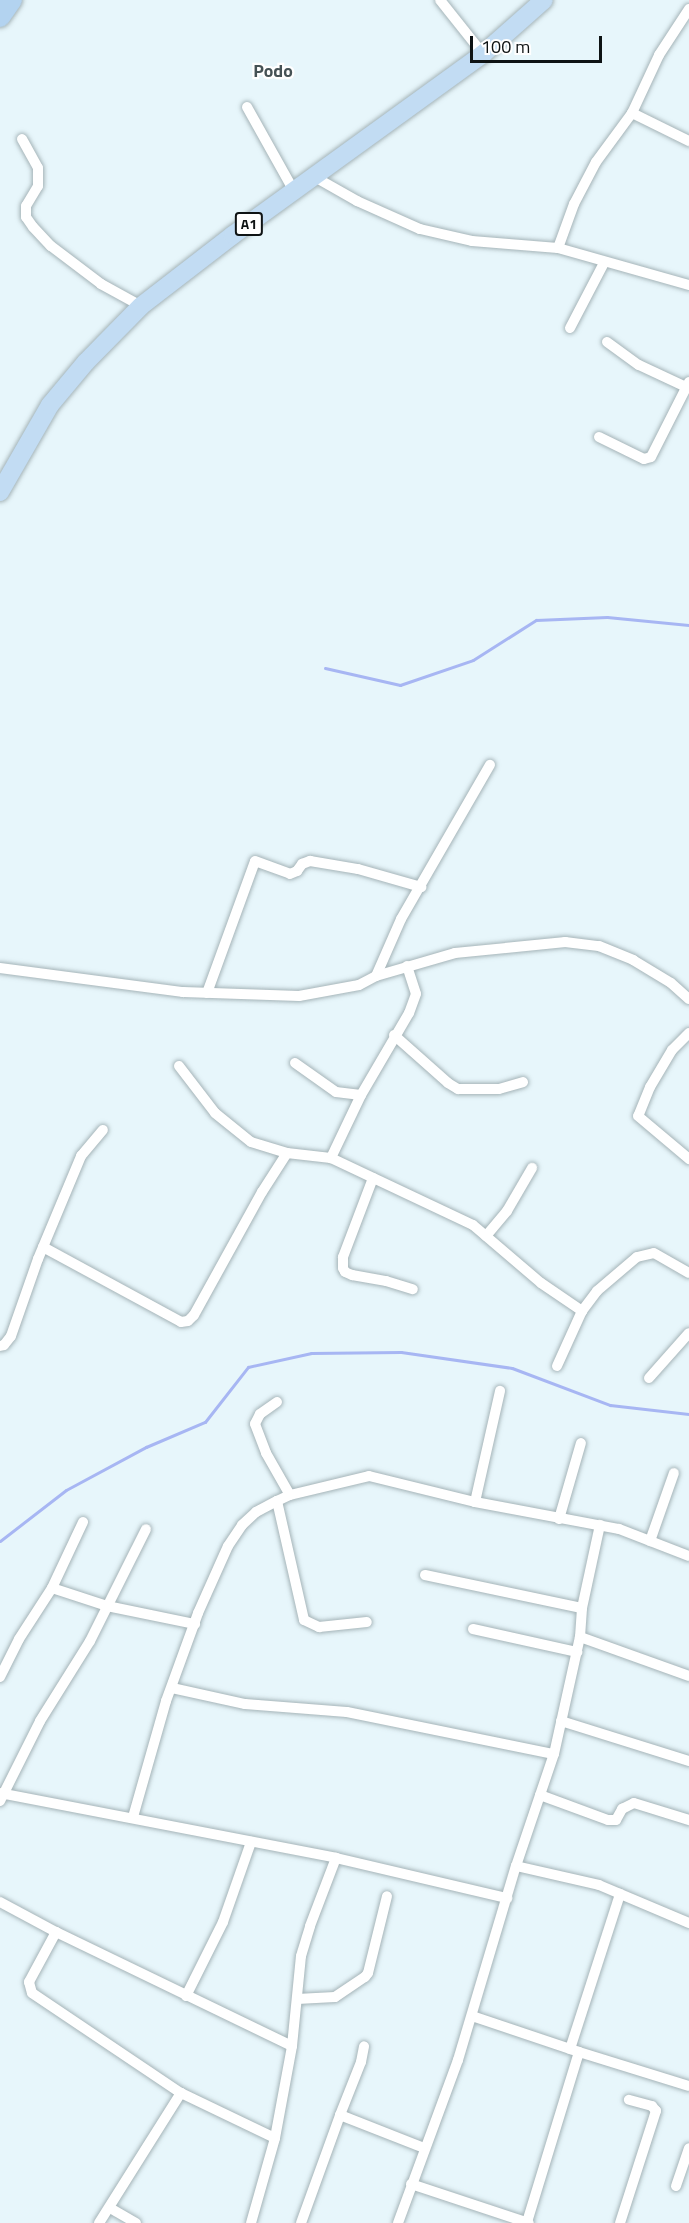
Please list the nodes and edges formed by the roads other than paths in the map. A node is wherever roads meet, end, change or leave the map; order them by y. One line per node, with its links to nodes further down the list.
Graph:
1 (12, 0): 5 (highway)
2 (440, 0): 6 (street)
3 (544, 0): 6 (highway, A1)
4 (689, 9): 8 (street)
5 (0, 17)
6 (483, 54): 11 (highway, A1)
7 (247, 107): 12 (street)
8 (632, 113): 10 (street); 13 (street)
9 (22, 139): 16 (street)
10 (689, 141)
11 (313, 176): 12 (highway, A1); 13 (street)
12 (294, 191): 16 (highway, A1)
13 (558, 248): 14 (street)
14 (604, 263): 15 (street); 17 (street)
15 (689, 285)
16 (141, 306): 21 (highway, A1)
17 (570, 328)
18 (607, 342): 19 (street)
19 (688, 384): 20 (street)
20 (598, 437)
21 (0, 492)
22 (490, 765): 23 (street)
23 (422, 887): 26 (street); 27 (street)
24 (407, 966): 26 (street); 28 (street); 30 (street)
25 (0, 968): 27 (street)
26 (376, 976): 27 (street)
27 (207, 993)
28 (689, 999)
29 (689, 1034): 38 (street)
30 (394, 1035): 33 (street); 34 (street)
31 (295, 1063): 34 (street)
32 (179, 1066): 36 (street)
33 (524, 1082)
34 (361, 1095): 37 (street)
35 (103, 1130): 42 (street)
36 (287, 1154): 37 (street); 42 (street)
37 (331, 1158): 40 (street)
38 (689, 1160)
39 (532, 1168): 41 (street)
40 (373, 1178): 41 (street); 44 (street)
41 (486, 1236): 45 (street)
42 (43, 1247): 47 (street)
43 (688, 1271): 45 (street)
44 (413, 1289)
45 (582, 1311): 48 (street)
46 (689, 1333): 49 (street)
47 (0, 1346)
48 (557, 1366)
49 (649, 1378)
50 (500, 1391): 56 (street)
51 (277, 1402): 54 (street)
52 (581, 1443): 57 (street)
53 (674, 1473): 61 (street)
54 (290, 1495): 55 (street); 56 (street)
55 (277, 1501): 67 (street); 68 (street)
56 (475, 1502): 57 (street)
57 (559, 1519): 59 (street)
58 (83, 1522): 64 (street)
59 (600, 1525): 61 (street); 66 (street)
60 (146, 1529): 65 (street)
61 (650, 1541): 62 (street)
62 (689, 1556)
63 (425, 1575): 66 (street)
64 (52, 1588): 65 (street); 73 (street)
65 (107, 1606): 68 (street); 79 (street)
66 (582, 1608): 70 (street)
67 (367, 1622)
68 (195, 1624): 74 (street)
69 (473, 1629): 71 (street)
70 (580, 1638): 71 (street); 72 (street)
71 (577, 1652): 75 (street)
72 (689, 1676)
73 (0, 1677)
74 (172, 1688): 76 (street); 80 (street)
75 (561, 1721): 76 (street); 77 (street)
76 (554, 1754): 78 (street)
77 (689, 1761)
78 (540, 1795): 81 (street); 84 (street)
79 (2, 1796): 80 (street)
80 (133, 1817): 82 (street)
81 (689, 1820)
82 (251, 1842): 83 (street); 91 (street)
83 (336, 1858): 87 (street); 92 (street)
84 (516, 1866): 85 (street); 87 (street)
85 (620, 1894): 89 (street); 96 (street)
86 (387, 1896): 92 (street)
87 (507, 1898): 93 (street)
88 (0, 1902): 90 (street)
89 (689, 1923)
90 (56, 1932): 91 (street); 98 (street)
91 (186, 1996): 94 (street)
92 (297, 1999): 94 (street)
93 (472, 2016): 96 (street); 102 (street)
94 (292, 2046): 101 (street)
95 (364, 2046): 100 (street)
96 (575, 2050): 97 (street); 112 (street)
97 (689, 2086)
98 (181, 2093): 101 (street); 106 (street)
99 (629, 2100): 113 (street)
100 (340, 2115): 102 (street); 110 (street)
101 (275, 2138): 109 (street)
102 (424, 2148): 104 (street)
103 (689, 2148): 105 (street)
104 (411, 2184): 111 (street); 112 (street)
105 (676, 2186)
106 (110, 2208): 107 (street); 108 (street)
107 (99, 2223)
108 (136, 2223)
109 (251, 2223)
110 (301, 2223)
111 (398, 2223)
112 (528, 2223)
113 (620, 2223)

